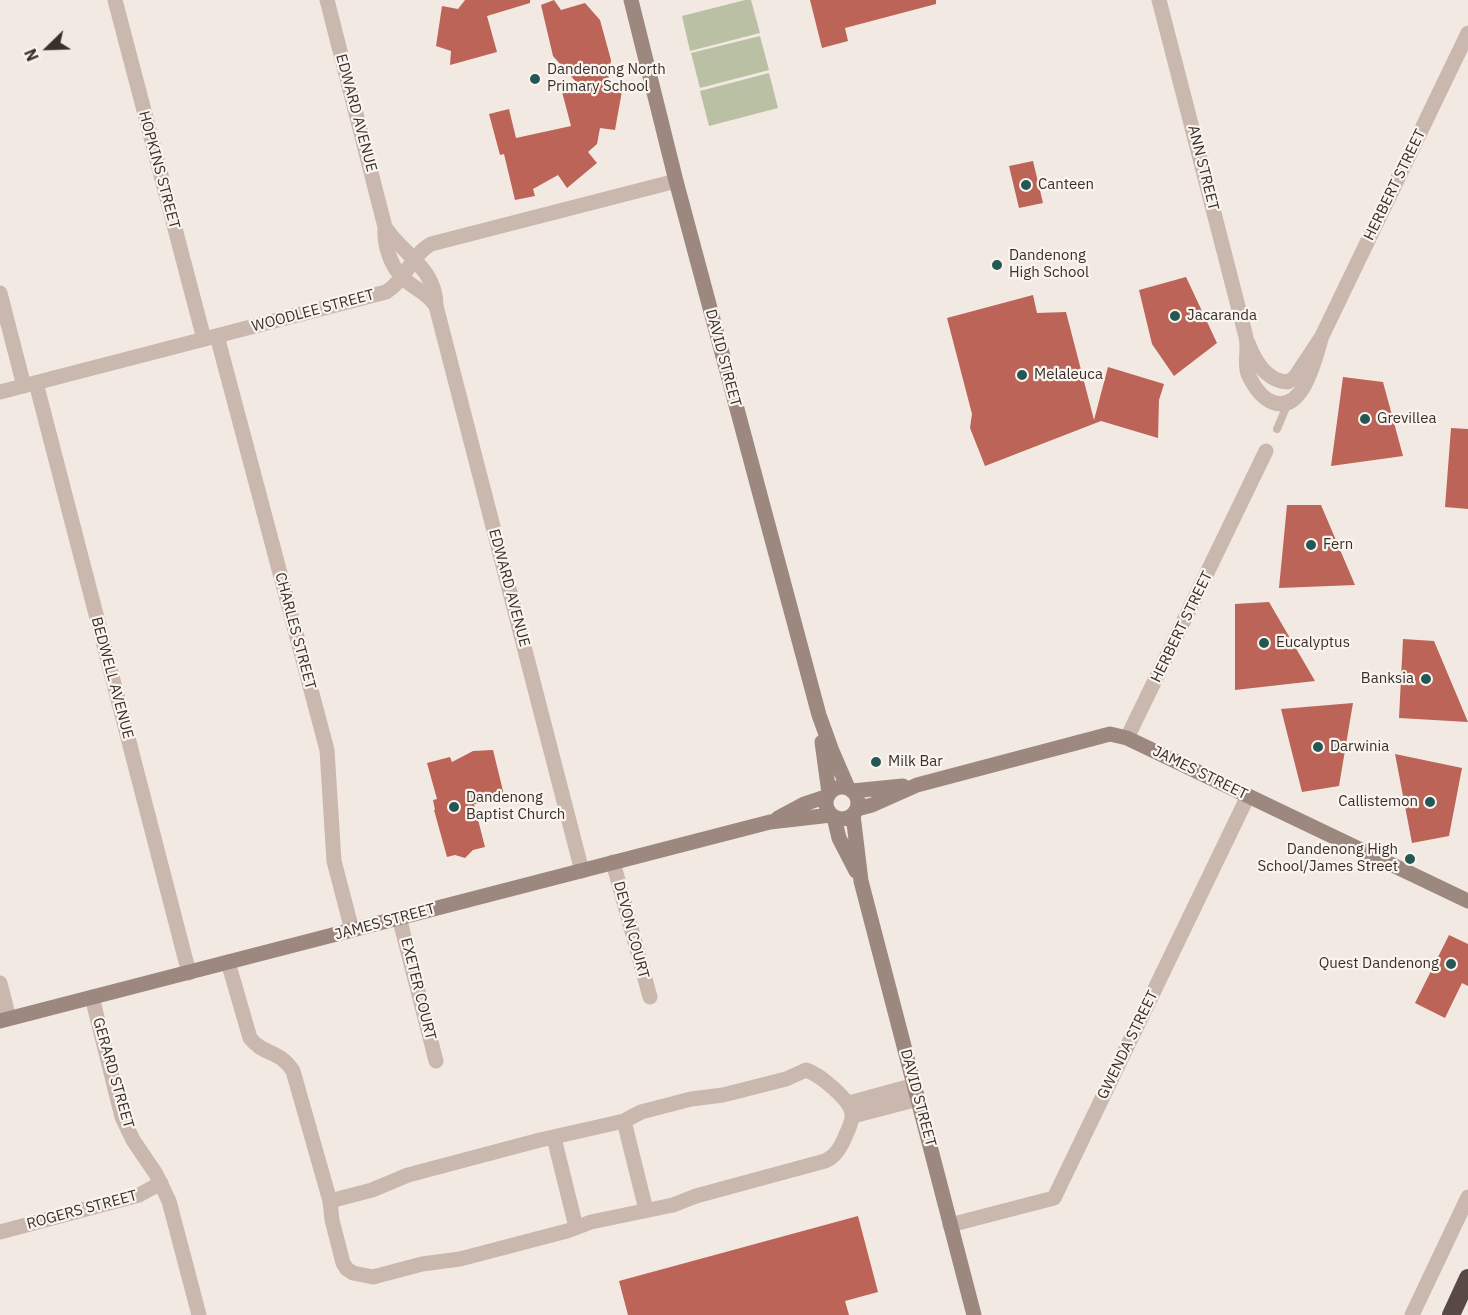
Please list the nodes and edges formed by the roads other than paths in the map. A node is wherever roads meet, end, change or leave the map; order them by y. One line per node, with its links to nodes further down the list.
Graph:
1 (115, 0): 14 (street, HOPKINS STREET)
2 (327, 0): 7 (street, EDWARD AVENUE)
3 (631, 0): 6 (street, DAVID STREET)
4 (1159, 0): 13 (street, ANN STREET)
5 (1468, 33): 12 (street, HERBERT STREET)
6 (676, 181): 8 (street, WOODLEE STREET); 21 (street, DAVID STREET)
7 (386, 227): 8 (street, EDWARD AVENUE); 9 (street, EDWARD AVENUE)
8 (414, 260): 9 (street, WOODLEE STREET); 11 (street, EDWARD AVENUE)
9 (402, 277): 11 (street, EDWARD AVENUE); 14 (street, WOODLEE STREET)
10 (0, 293): 16 (street, BEDWELL AVENUE)
11 (436, 306): 31 (street, EDWARD AVENUE)
12 (1322, 336): 15 (street, HERBERT STREET); 18 (street, HERBERT STREET)
13 (1246, 337): 15 (street, ANN STREET); 18 (street, ANN STREET)
14 (210, 338): 16 (street, WOODLEE STREET); 35 (street, CHARLES STREET)
15 (1288, 382): 18 (street)
16 (30, 385): 17 (street, WOODLEE STREET); 37 (street, BEDWELL AVENUE)
17 (0, 392)
18 (1288, 403): 19 (lane, HERBERT STREET)
19 (1277, 429)
20 (1266, 451): 22 (street, HERBERT STREET)
21 (819, 715): 24 (street, DAVID STREET); 25 (street, DAVID STREET)
22 (1127, 738): 23 (street, JAMES STREET); 26 (street, JAMES STREET)
23 (917, 785): 24 (street, JAMES STREET); 27 (street, JAMES STREET)
24 (850, 790): 25 (street); 27 (street)
25 (829, 794): 28 (street); 29 (street, JAMES STREET)
26 (1248, 796): 33 (street, JAMES STREET); 51 (street, GWENDA STREET)
27 (855, 812): 28 (street); 32 (street, DAVID STREET)
28 (832, 816): 29 (street, JAMES STREET); 32 (street, DAVID STREET)
29 (770, 822): 30 (street, JAMES STREET)
30 (613, 862): 31 (street, JAMES STREET); 40 (street, DEVON COURT)
31 (582, 870): 34 (street, JAMES STREET)
32 (861, 881): 43 (street, DAVID STREET)
33 (1468, 901)
34 (399, 917): 35 (street, JAMES STREET); 42 (street, EXETER COURT)
35 (352, 930): 36 (street, JAMES STREET)
36 (228, 962): 37 (street, JAMES STREET); 49 (street)
37 (189, 973): 39 (street, JAMES STREET)
38 (0, 982): 41 (street)
39 (92, 997): 41 (street, JAMES STREET); 47 (street, GERARD STREET)
40 (650, 997)
41 (5, 1020)
42 (436, 1061)
43 (916, 1092): 44 (street); 51 (street, DAVID STREET)
44 (851, 1109): 45 (street); 50 (street)
45 (624, 1121): 46 (street); 50 (street)
46 (554, 1137): 49 (street); 52 (street)
47 (161, 1183): 53 (street, ROGERS STREET); 55 (street, GERARD STREET)
48 (1468, 1197): 57 (street)
49 (330, 1201): 52 (street)
50 (646, 1210): 52 (street)
51 (950, 1225): 56 (street, DAVID STREET)
52 (576, 1227)
53 (0, 1232)
54 (1468, 1278): 58 (highway)
55 (200, 1315)
56 (974, 1315)
57 (1412, 1315)
58 (1450, 1315)

